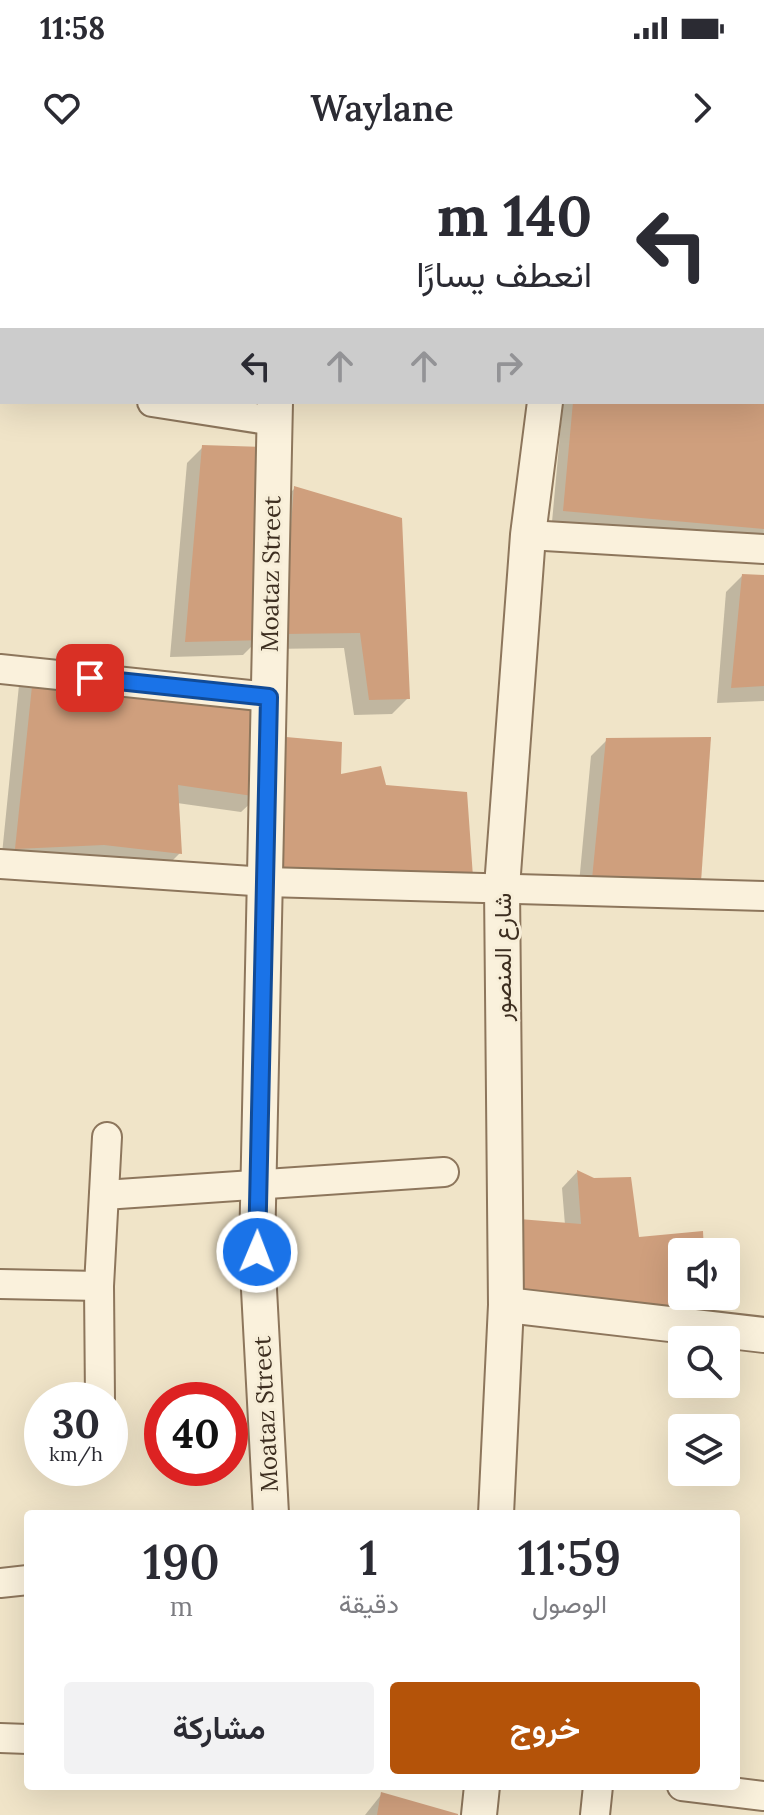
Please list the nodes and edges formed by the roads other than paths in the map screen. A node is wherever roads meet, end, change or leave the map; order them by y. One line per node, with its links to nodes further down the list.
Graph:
1 (179, 404): 3 (street)
2 (545, 404): 4 (street, شارع المنصور)
3 (275, 411): 7 (street, Moataz Street)
4 (528, 535): 5 (street); 10 (street, شارع المنصور)
5 (764, 549)
6 (0, 669): 7 (street)
7 (269, 697): 9 (street, Moataz Street)
8 (0, 864): 9 (street)
9 (266, 882): 10 (street); 14 (street, Moataz Street)
10 (502, 887): 11 (street); 18 (street, شارع المنصور)
11 (764, 896)
12 (107, 1137): 15 (street)
13 (444, 1172): 14 (street)
14 (259, 1186): 15 (street); 21 (street, Moataz Street)
15 (104, 1195): 17 (street)
16 (0, 1284): 17 (street)
17 (99, 1286): 20 (street)
18 (506, 1305): 19 (street); 22 (street, شارع المنصور)
19 (764, 1335)
20 (100, 1382)
21 (271, 1510)
22 (496, 1510)
23 (24, 1580): 24 (street)
24 (0, 1583)
25 (0, 1738): 26 (street)
26 (24, 1739)
27 (482, 1790): 31 (street)
28 (598, 1790): 32 (street)
29 (715, 1790): 30 (street)
30 (764, 1796)
31 (479, 1815)
32 (595, 1815)

